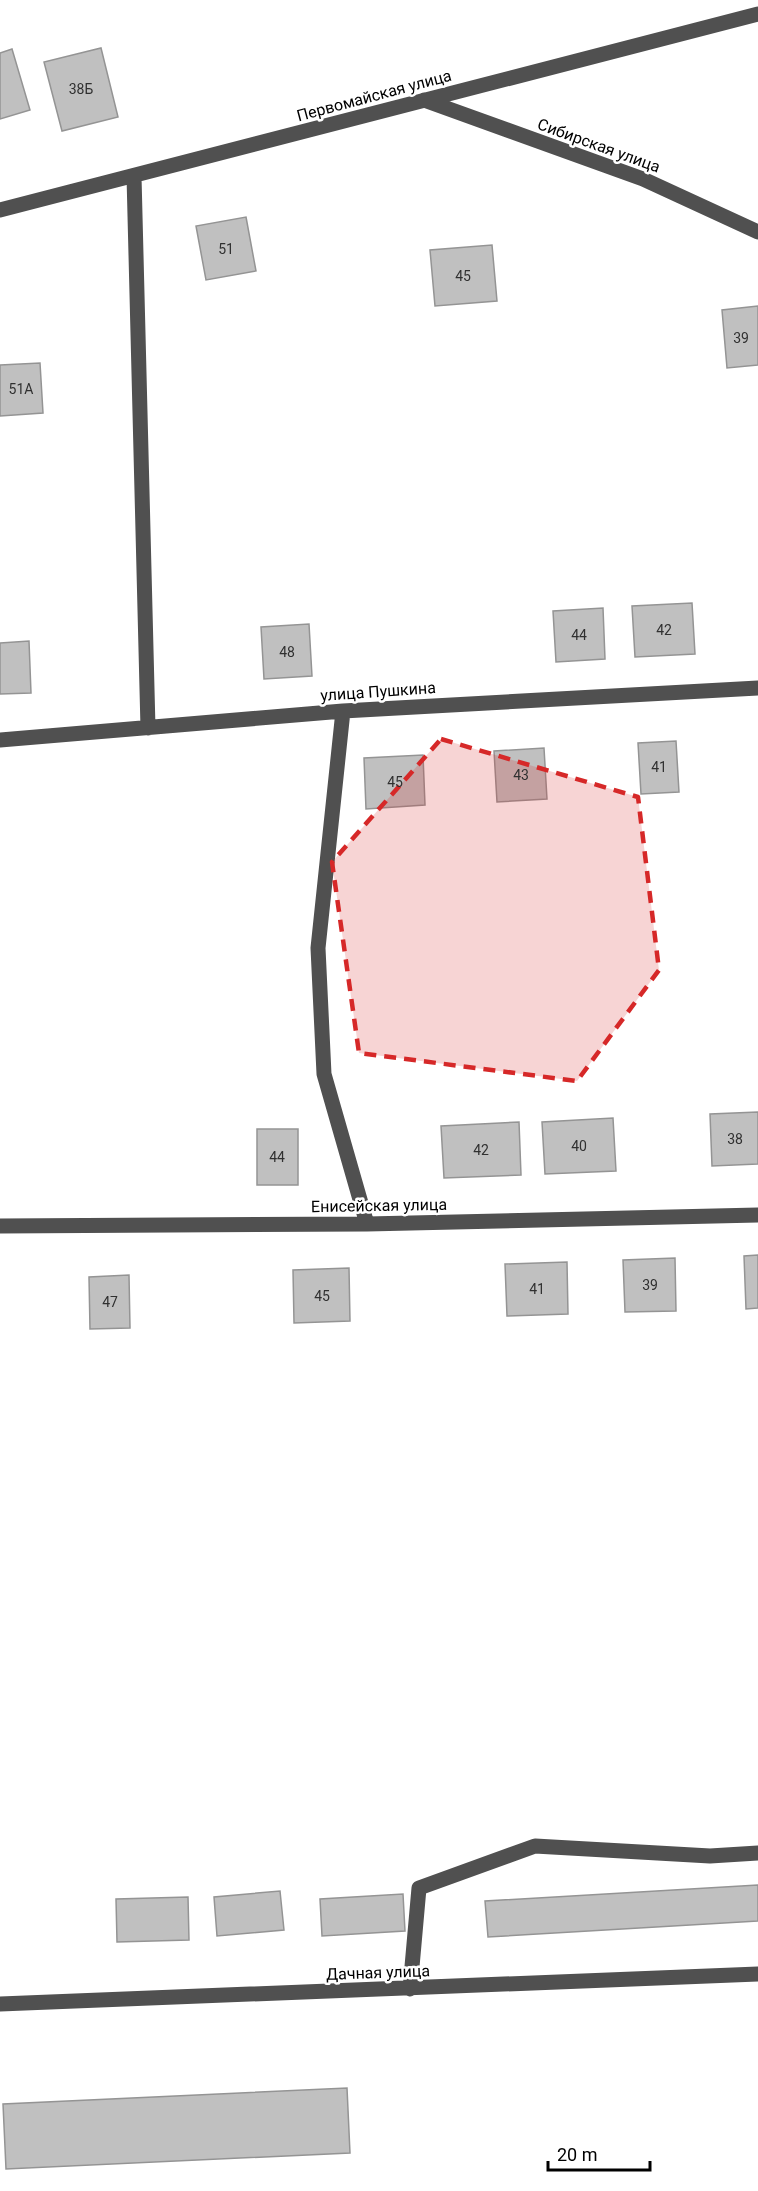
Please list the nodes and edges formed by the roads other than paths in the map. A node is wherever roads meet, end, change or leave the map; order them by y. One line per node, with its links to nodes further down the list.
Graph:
1 (758, 14): 2 (street, Первомайская улица)
2 (424, 100): 3 (street, Первомайская улица); 5 (street, Сибирская улица)
3 (134, 176): 4 (street, Первомайская улица); 8 (street)
4 (0, 210)
5 (758, 232)
6 (758, 688): 7 (street, улица Пушкина)
7 (343, 711): 8 (street, улица Пушкина); 11 (street)
8 (148, 728): 9 (street, улица Пушкина)
9 (0, 740)
10 (758, 1215): 11 (street, Енисейская улица)
11 (367, 1224): 12 (street, Енисейская улица)
12 (0, 1226)
13 (758, 1853): 15 (street)
14 (758, 1974): 15 (street, Дачная улица)
15 (410, 1989): 16 (street, Дачная улица)
16 (0, 2004)

